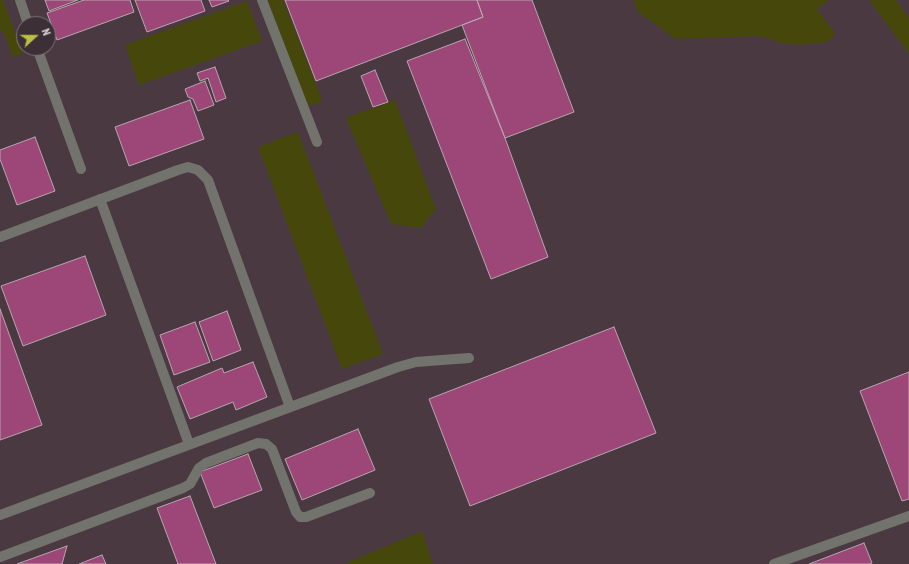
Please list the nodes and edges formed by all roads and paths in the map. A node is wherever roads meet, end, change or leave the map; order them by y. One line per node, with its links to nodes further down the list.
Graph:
1 (20, 0): 3 (lane)
2 (262, 0): 5 (lane)
3 (25, 16)
4 (40, 56): 6 (lane)
5 (317, 142)
6 (81, 169)
7 (100, 199): 8 (lane); 10 (lane); 11 (lane)
8 (0, 237)
9 (469, 358): 10 (lane)
10 (290, 407): 11 (lane)
11 (189, 444): 13 (lane)
12 (370, 493): 15 (lane)
13 (0, 515)
14 (909, 516): 16 (lane)
15 (0, 557)
16 (774, 564)

